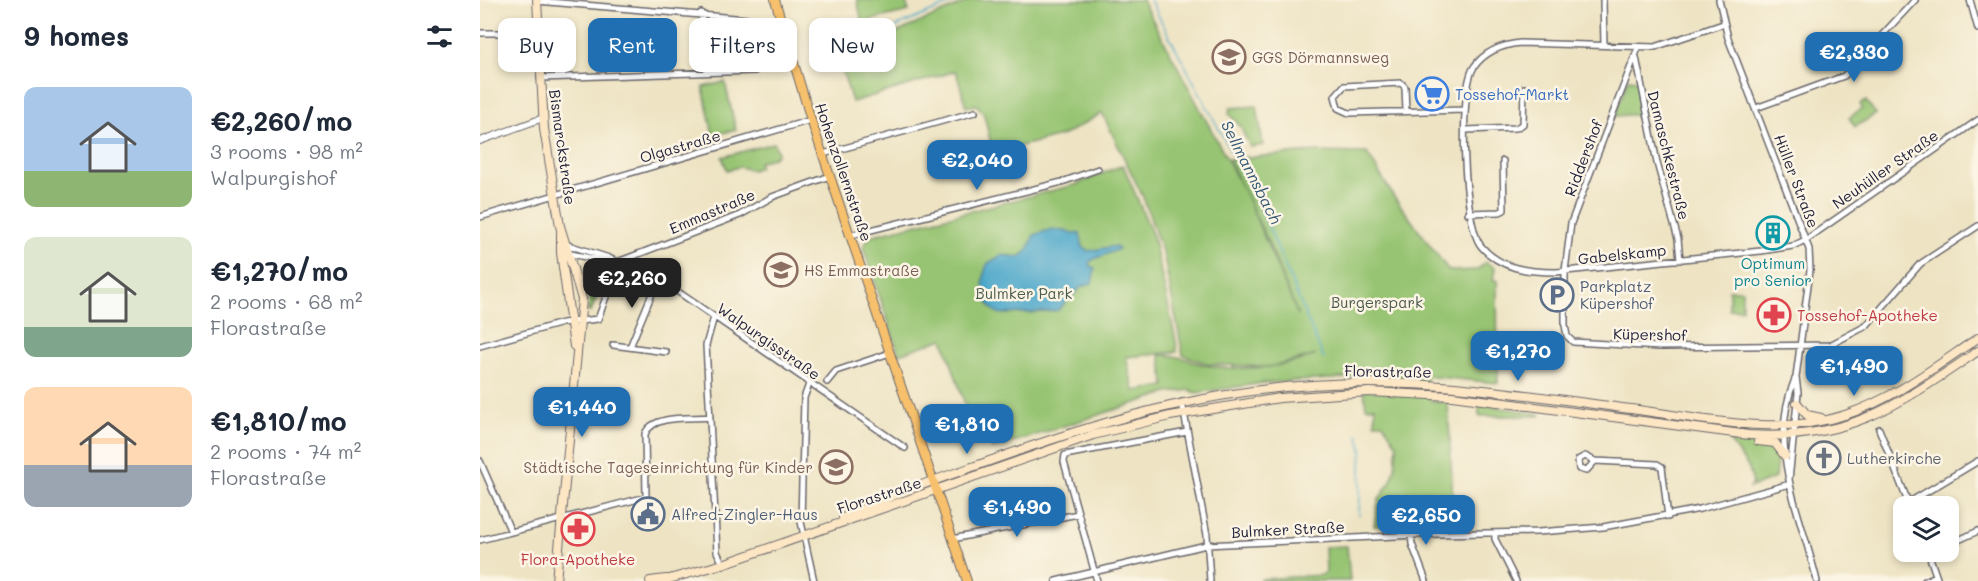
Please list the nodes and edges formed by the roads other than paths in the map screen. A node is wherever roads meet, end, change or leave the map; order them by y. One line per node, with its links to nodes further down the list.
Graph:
1 (537, 0): 9 (street); 10 (main road, Bismarckstraße)
2 (775, 0): 13 (main road, Hohenzollernstraße)
3 (1603, 0): 18 (street)
4 (1719, 0): 14 (street, Hüller Straße)
5 (1904, 0): 8 (street)
6 (1915, 0): 8 (street)
7 (1970, 0): 15 (street)
8 (1910, 5): 26 (street)
9 (701, 13): 11 (street); 12 (street)
10 (538, 18)
11 (702, 18)
12 (745, 18)
13 (780, 18)
14 (1723, 24): 19 (street, Gabelskamp); 26 (street, Hüller Straße)
15 (1978, 29)
16 (480, 33): 17 (street)
17 (498, 33)
18 (1604, 45): 19 (street, Gabelskamp); 27 (street, Gabelskamp)
19 (1638, 48): 20 (street, Riddershof)
20 (1636, 56): 46 (street, Damaschkestraße); 49 (street, Riddershof)
21 (540, 72): 24 (main road, Bismarckstraße)
22 (708, 72): 24 (street)
23 (797, 72): 31 (main road, Hohenzollernstraße)
24 (540, 78): 30 (main road, Bismarckstraße)
25 (1524, 88): 33 (street)
26 (1756, 108): 44 (street, Hüller Straße)
27 (1465, 110): 28 (street); 33 (street, Gabelskamp)
28 (1406, 111): 28 (street)
29 (975, 112): 35 (street)
30 (543, 118): 34 (street); 39 (main road, Bismarckstraße)
31 (812, 120): 35 (main road, Hohenzollernstraße); 39 (street, Olgastraße)
32 (1978, 120): 44 (street, Neuhüller Straße)
33 (1466, 130): 40 (street, Gabelskamp)
34 (480, 141)
35 (823, 154): 38 (main road, Hohenzollernstraße)
36 (1503, 161): 40 (street)
37 (1098, 169): 43 (street)
38 (830, 176): 43 (main road, Hohenzollernstraße); 48 (street, Emmastraße)
39 (555, 196): 41 (street, Olgastraße); 45 (main road, Bismarckstraße)
40 (1468, 213): 49 (street, Gabelskamp)
41 (480, 217)
42 (1978, 226): 57 (street)
43 (851, 235): 63 (main road, Hohenzollernstraße)
44 (1807, 239): 46 (street, Gabelskamp); 57 (street, Hüller Straße)
45 (564, 249): 47 (street, Walpurgisstraße); 48 (street, Walpurgisstraße); 51 (main road, Bismarckstraße); 54 (main road, Bismarckstraße)
46 (1680, 260): 49 (street, Gabelskamp)
47 (608, 263): 48 (street, Walpurgisstraße); 51 (street)
48 (615, 263): 50 (street, Walpurgisstraße); 53 (street)
49 (1565, 271): 57 (street, Küpershof)
50 (658, 279): 52 (street, Walpurgisstraße); 59 (street)
51 (582, 299): 53 (main road, Bismarckstraße)
52 (714, 317): 66 (street, Walpurgisstraße); 70 (street)
53 (581, 321): 54 (street); 62 (main road, Bismarckstraße)
54 (571, 322): 58 (street); 62 (main road, Bismarckstraße)
55 (1978, 338): 71 (main road, Florastraße)
56 (613, 345): 59 (street)
57 (1800, 345): 64 (street, Hüller Straße)
58 (480, 346)
59 (630, 347): 61 (street)
60 (1978, 351): 77 (main road, Florastraße)
61 (666, 352)
62 (576, 353): 90 (main road, Bismarckstraße)
63 (890, 353): 65 (street); 83 (main road, Hohenzollernstraße)
64 (1796, 377): 68 (street, Hüller Straße); 73 (street, Hüller Straße)
65 (826, 382)
66 (809, 384): 78 (street, Walpurgisstraße); 95 (street)
67 (1182, 402): 69 (street); 73 (main road, Florastraße); 83 (main road, Florastraße)
68 (1797, 403): 71 (main road); 72 (street, Hüller Straße)
69 (1184, 414): 75 (street); 76 (main road, Florastraße); 85 (main road, Florastraße)
70 (710, 417): 90 (street); 102 (street)
71 (1825, 420): 72 (main road, Florastraße)
72 (1794, 424): 73 (main road, Florastraße); 77 (street, Hüller Straße)
73 (1785, 425): 77 (street, Hüller Straße)
74 (1880, 429): 86 (street)
75 (1187, 432): 88 (street); 100 (street)
76 (1749, 435): 77 (main road, Florastraße); 79 (main road)
77 (1789, 436): 79 (street); 84 (street)
78 (905, 448)
79 (1785, 456): 84 (street)
80 (480, 461): 93 (street)
81 (1596, 461): 89 (street)
82 (1978, 461): 87 (street)
83 (933, 482): 85 (main road, Hohenzollernstraße); 91 (main road, Florastraße)
84 (1789, 482): 89 (street, Bulmker Straße); 116 (street)
85 (936, 491): 91 (main road, Florastraße); 97 (main road, Hohenzollernstraße)
86 (1906, 496)
87 (1923, 496)
88 (1078, 514): 97 (street); 103 (street)
89 (1668, 517): 94 (street, Bulmker Straße)
90 (562, 520): 93 (street); 106 (main road, Bismarckstraße)
91 (831, 525): 95 (main road, Florastraße)
92 (1978, 531): 99 (street)
93 (511, 532): 98 (street)
94 (1495, 533): 96 (street, Bulmker Straße); 115 (street)
95 (803, 535): 102 (main road, Florastraße); 109 (street)
96 (1411, 535): 100 (street, Bulmker Straße); 114 (street)
97 (952, 539): 110 (main road, Hohenzollernstraße)
98 (480, 540)
99 (1959, 540)
100 (1206, 545): 103 (street, Bulmker Straße); 113 (street)
101 (1933, 562): 105 (street)
102 (723, 564): 104 (main road, Florastraße)
103 (1094, 571): 111 (street, Bulmker Straße); 112 (street)
104 (671, 578): 107 (main road, Florastraße); 108 (main road, Florastraße)
105 (1937, 578): 117 (street)
106 (556, 581)
107 (650, 581)
108 (662, 581)
109 (814, 581)
110 (967, 581)
111 (1056, 581)
112 (1097, 581)
113 (1210, 581)
114 (1426, 581)
115 (1516, 581)
116 (1817, 581)
117 (1925, 581)

